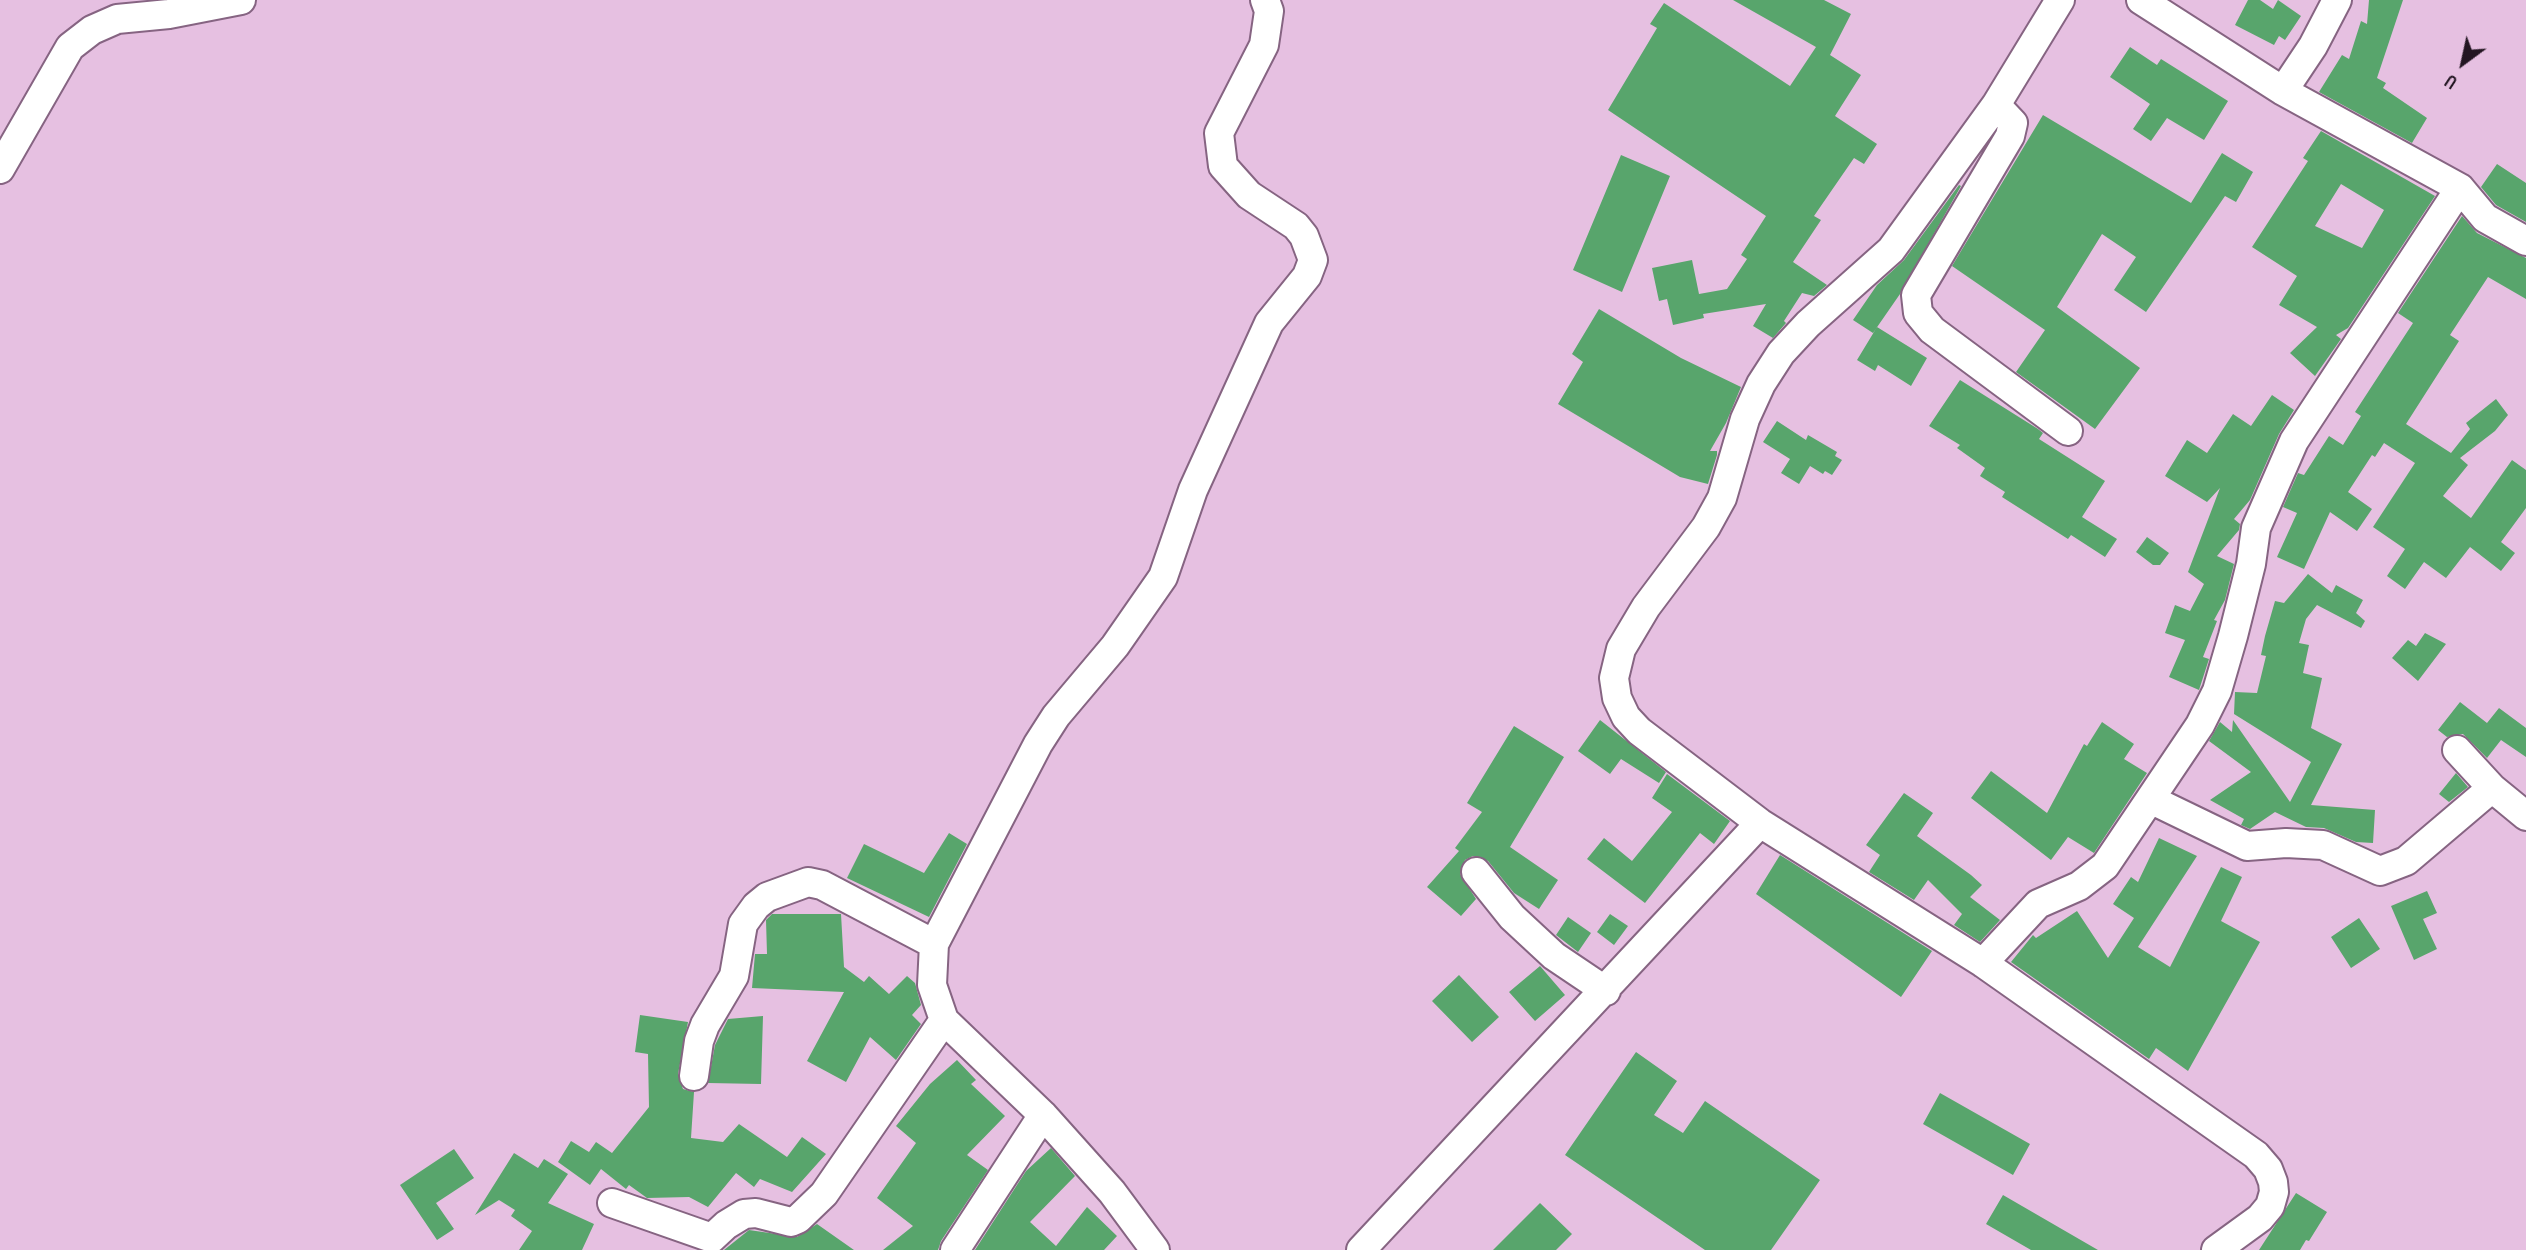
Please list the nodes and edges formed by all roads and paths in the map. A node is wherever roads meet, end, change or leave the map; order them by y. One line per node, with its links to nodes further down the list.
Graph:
1 (241, 0): 8 (street)
2 (1265, 0): 18 (street)
3 (2060, 0): 7 (street)
4 (2141, 0): 6 (street)
5 (2337, 0): 6 (street)
6 (2283, 91): 9 (street)
7 (1996, 105): 11 (street); 16 (street)
8 (0, 169)
9 (2460, 188): 10 (street); 14 (street)
10 (2526, 241)
11 (2068, 431)
12 (2457, 750): 13 (street)
13 (2492, 788): 14 (street); 15 (street)
14 (2152, 800): 19 (street)
15 (2526, 816)
16 (1760, 823): 19 (street); 20 (street)
17 (1476, 872): 20 (street)
18 (934, 944): 21 (street); 22 (street)
19 (1983, 963): 29 (street)
20 (1606, 991): 28 (street)
21 (944, 1020): 23 (street); 25 (street)
22 (694, 1076)
23 (1044, 1115): 26 (street); 27 (street)
24 (612, 1203): 25 (street)
25 (724, 1244)
26 (956, 1250)
27 (1155, 1250)
28 (1361, 1250)
29 (2216, 1250)

